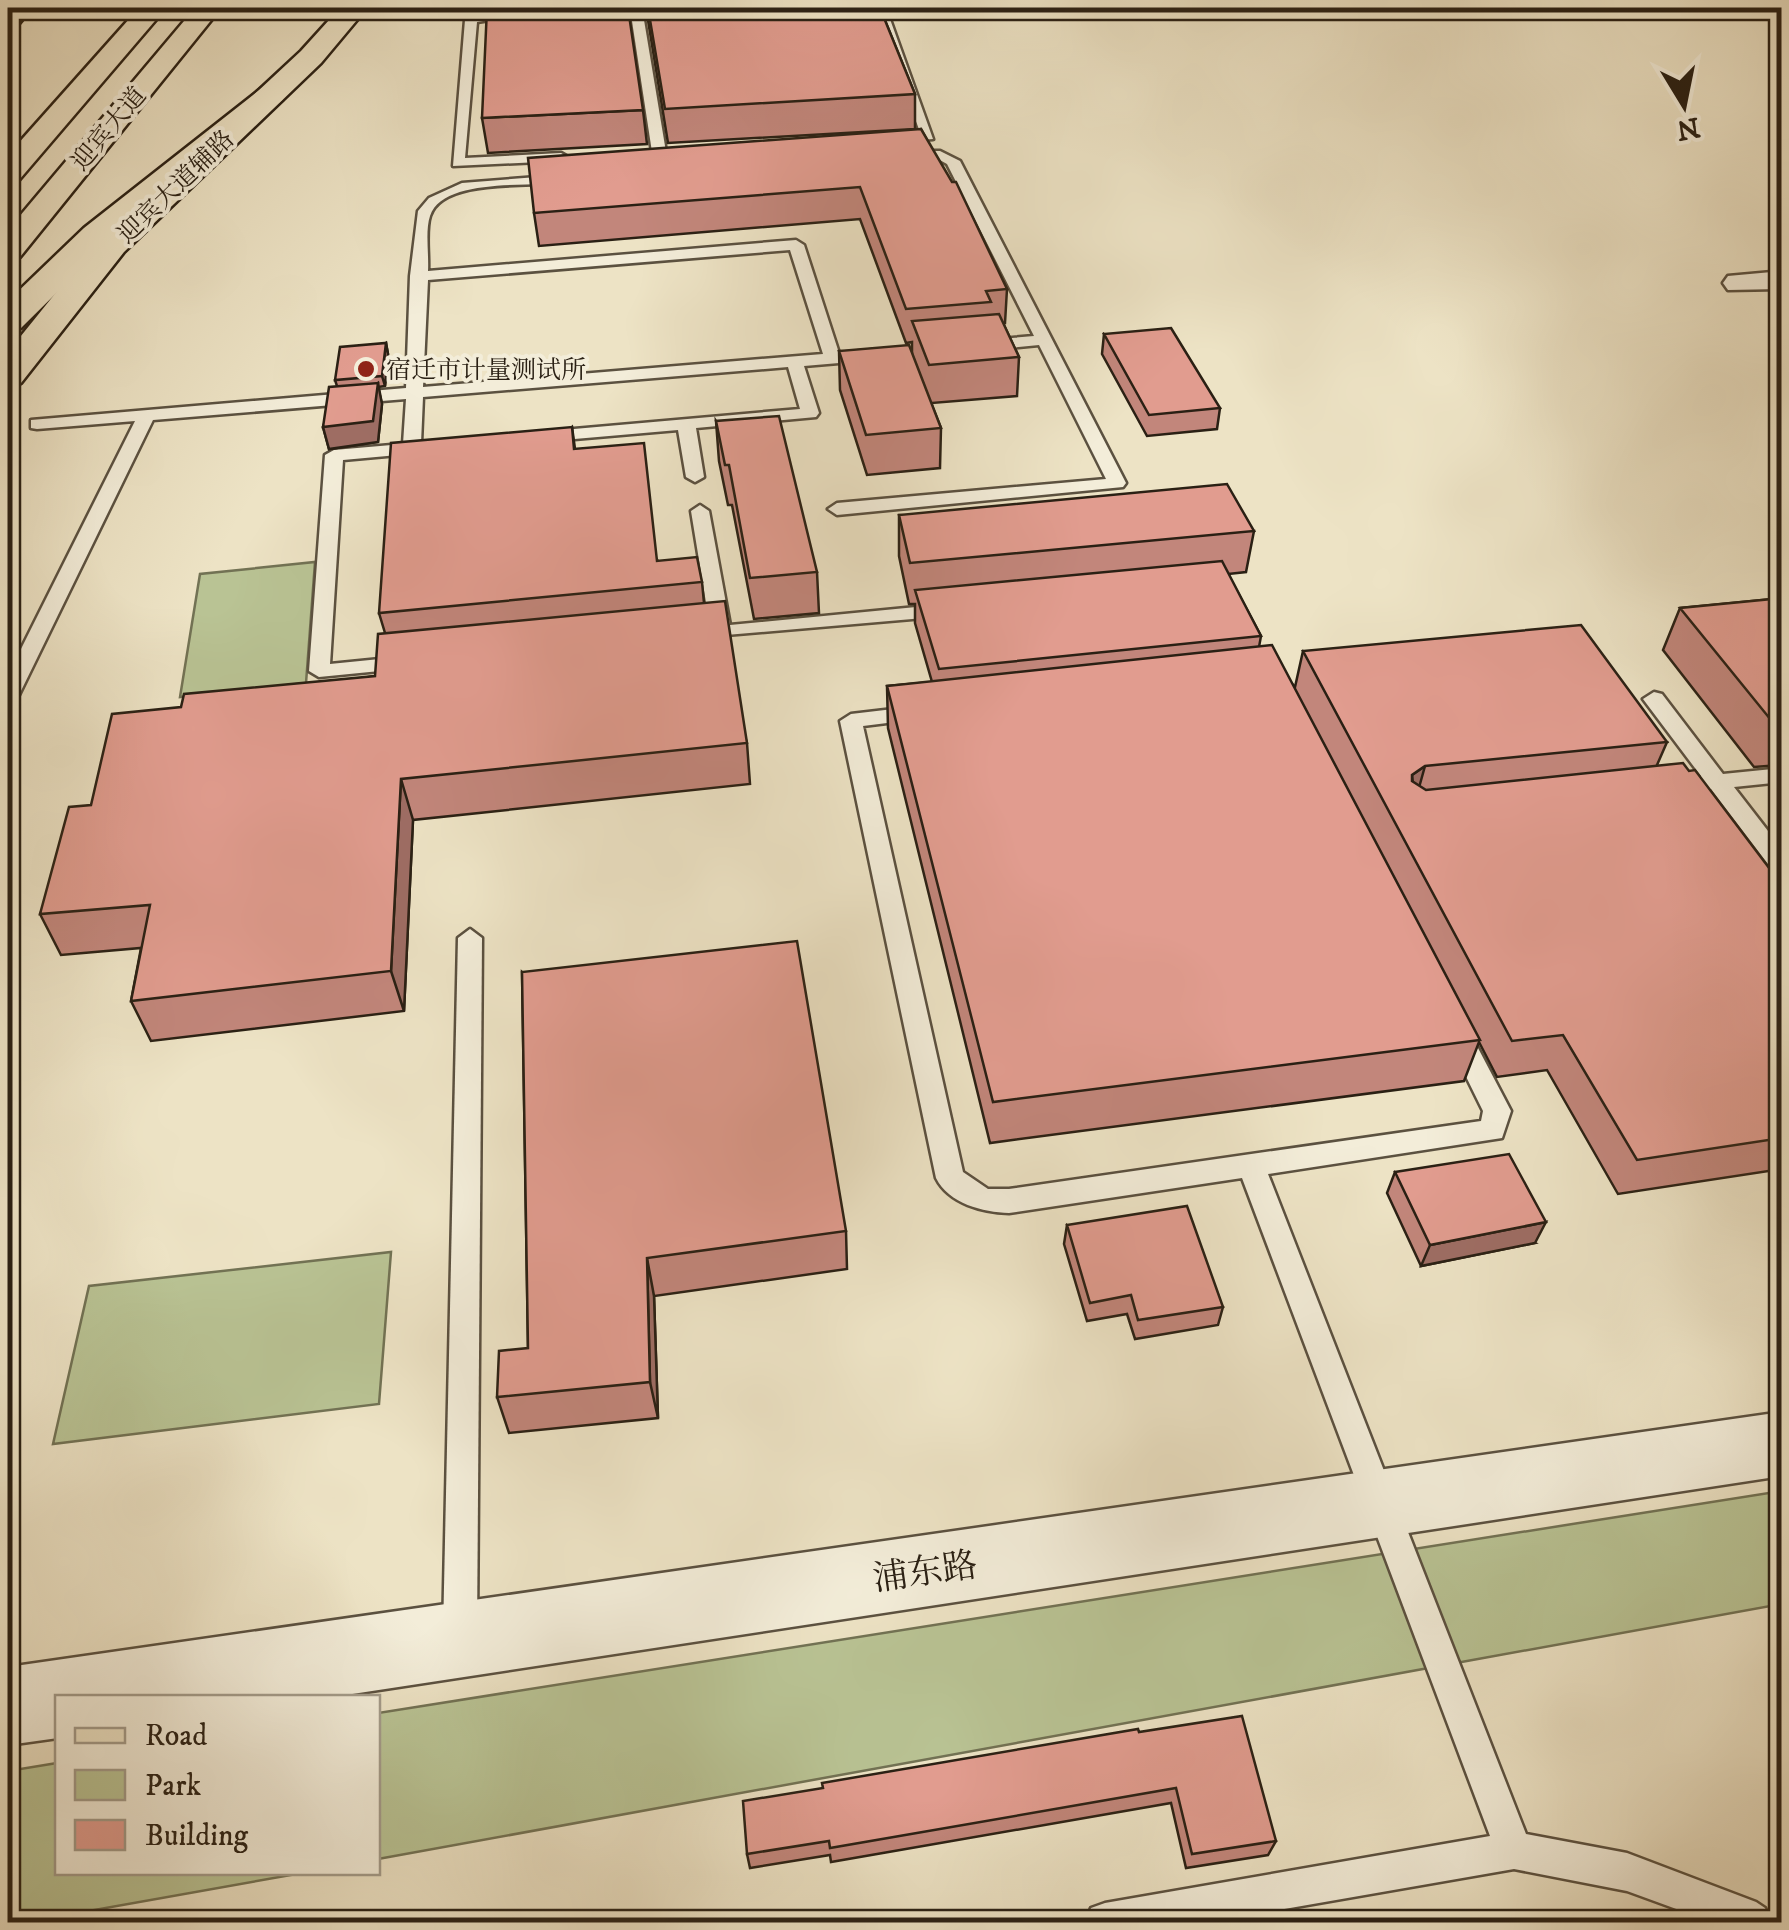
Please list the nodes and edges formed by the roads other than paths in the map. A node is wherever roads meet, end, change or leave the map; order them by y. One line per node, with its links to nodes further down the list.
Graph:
1 (19, 8): 8 (main road)
2 (153, 8): 16 (main road, 迎宾大道)
3 (208, 8): 18 (main road, 迎宾大道)
4 (354, 8): 9 (main road, 迎宾大道辅路)
5 (636, 8): 12 (lane)
6 (880, 8): 10 (lane)
7 (538, 11): 15 (lane)
8 (8, 20)
9 (272, 94): 22 (main road); 28 (main road, 迎宾大道辅路)
10 (870, 139)
11 (678, 151): 12 (lane)
12 (659, 152): 13 (lane)
13 (641, 153)
14 (882, 155): 23 (lane)
15 (568, 157)
16 (8, 173)
17 (586, 178): 19 (lane)
18 (8, 250)
19 (418, 276): 26 (lane); 29 (lane)
20 (1782, 280): 21 (street)
21 (1739, 283)
22 (8, 320)
23 (1044, 340): 24 (lane); 37 (lane)
24 (967, 346)
25 (890, 353): 26 (lane)
26 (832, 358): 27 (lane)
27 (794, 361): 29 (lane); 32 (lane)
28 (8, 375)
29 (414, 394): 30 (lane); 35 (lane)
30 (146, 416): 31 (lane); 43 (lane)
31 (36, 424)
32 (686, 424): 33 (lane); 36 (lane)
33 (529, 438)
34 (451, 446): 35 (lane)
35 (412, 449): 42 (lane)
36 (695, 478)
37 (837, 510)
38 (700, 511): 40 (lane)
39 (977, 608): 40 (lane)
40 (721, 632): 41 (lane)
41 (683, 636)
42 (434, 660)
43 (8, 695)
44 (1654, 700): 47 (lane)
45 (947, 710): 52 (lane)
46 (1782, 775): 47 (lane)
47 (1717, 782): 48 (lane); 49 (lane)
48 (1641, 790)
49 (1782, 866)
50 (470, 938): 55 (lane)
51 (1444, 1007): 52 (lane)
52 (1251, 1165): 54 (lane)
53 (1782, 1444): 54 (street, 浦东路)
54 (1384, 1503): 55 (street, 浦东路); 59 (lane)
55 (460, 1640): 56 (street, 浦东路)
56 (88, 1695)
57 (55, 1699): 58 (street)
58 (8, 1706)
59 (1514, 1850): 60 (lane); 61 (lane)
60 (1105, 1922)
61 (1751, 1922)

